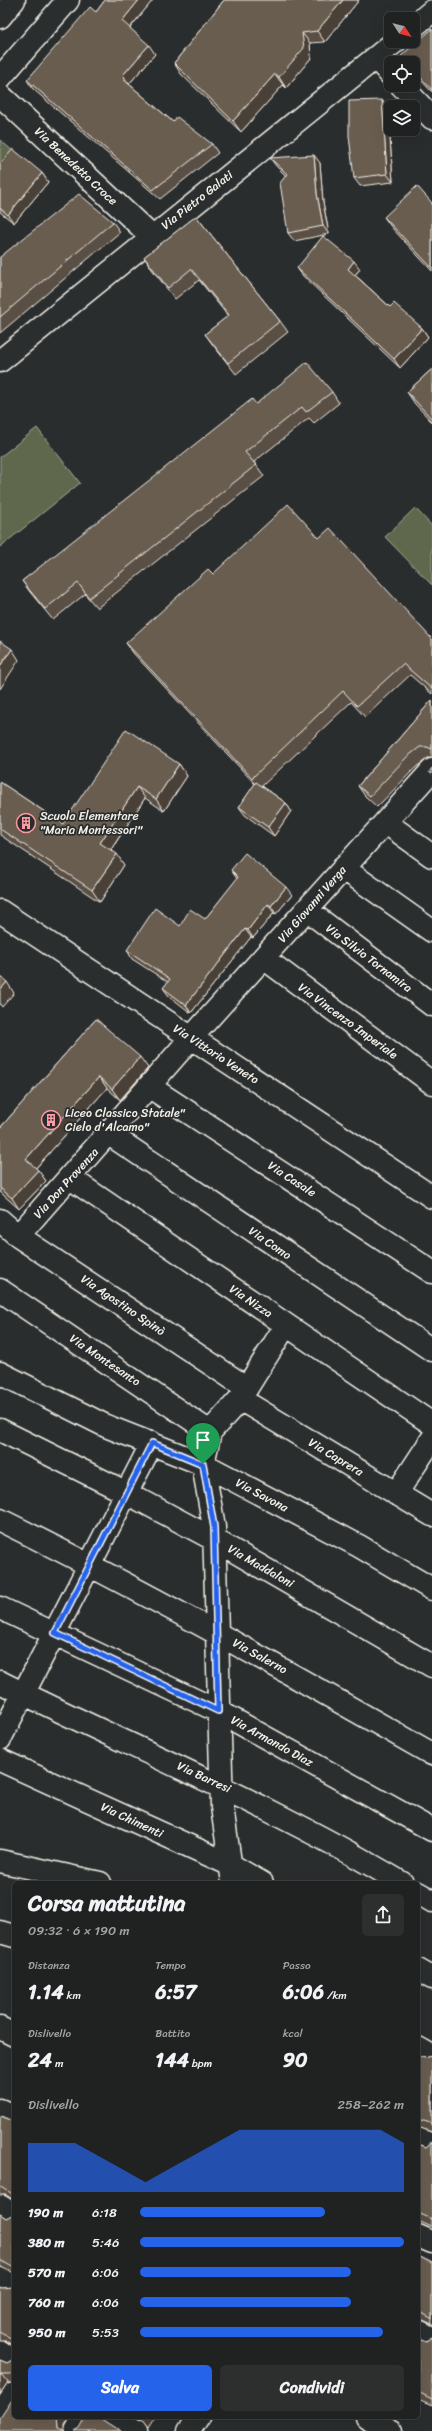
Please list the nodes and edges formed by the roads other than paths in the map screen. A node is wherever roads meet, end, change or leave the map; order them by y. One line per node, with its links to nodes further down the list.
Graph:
1 (14, 0): 4 (street)
2 (68, 0): 9 (street)
3 (432, 11): 5 (street)
4 (0, 17)
5 (420, 21)
6 (388, 48): 7 (street, Via Pietro Galati)
7 (376, 58): 8 (street); 13 (street, Via Pietro Galati)
8 (384, 67)
9 (0, 78)
10 (408, 92): 12 (street)
11 (0, 95): 13 (street, Via Benedetto Croce)
12 (432, 118)
13 (152, 236): 14 (street, Via Pietro Galati)
14 (0, 360)
15 (429, 779): 16 (street, Via Giovanni Verga)
16 (385, 822): 17 (street); 18 (street, Via Giovanni Verga)
17 (432, 856)
18 (343, 868): 19 (street, Via Giovanni Verga); 21 (street)
19 (307, 910): 22 (street, Via Giovanni Verga); 23 (street, Via Silvio Tornamira)
20 (0, 911): 24 (street, Via Vittorio Veneto)
21 (432, 931)
22 (265, 959): 24 (street, Via Giovanni Verga); 25 (street, Via Vincenzo Imperiale)
23 (432, 1005)
24 (191, 1038): 26 (street, Via Don Provenza); 29 (street, Via Vittorio Veneto)
25 (432, 1083)
26 (150, 1087): 27 (street, Via Don Provenza); 32 (street, Via Casale)
27 (109, 1134): 28 (street, Via Don Provenza); 35 (street, Via Como)
28 (70, 1178): 31 (street, Via Don Provenza); 34 (street, Via Nizza)
29 (432, 1197)
30 (0, 1220): 31 (street, Via Agostino Spinò)
31 (18, 1236): 37 (street, Via Agostino Spinò)
32 (432, 1272)
33 (0, 1290): 40 (street, Via Montesanto)
34 (286, 1325): 37 (street); 38 (street, Via Nizza)
35 (432, 1350)
36 (0, 1372): 42 (street, Via Savona)
37 (244, 1394): 40 (street); 45 (street, Via Caprera)
38 (432, 1424)
39 (0, 1430): 44 (street, Via Maddaloni)
40 (210, 1432): 43 (street)
41 (432, 1439): 45 (street)
42 (152, 1443): 43 (street, Via Savona); 44 (street)
43 (203, 1464): 48 (street); 50 (street, Via Savona)
44 (127, 1492): 48 (street, Via Maddaloni); 49 (street)
45 (396, 1494): 46 (street, Via Caprera)
46 (432, 1515)
47 (0, 1520): 49 (street, Via Salerno)
48 (214, 1540): 52 (street); 54 (street, Via Maddaloni)
49 (90, 1564): 52 (street, Via Salerno); 53 (street)
50 (432, 1589)
51 (0, 1608): 53 (street, Via Armando Diaz)
52 (216, 1632): 57 (street); 59 (street, Via Salerno)
53 (55, 1633): 56 (street); 57 (street, Via Armando Diaz)
54 (432, 1666)
55 (0, 1682): 56 (street, Via Barresi)
56 (24, 1694): 58 (street); 61 (street, Via Barresi)
57 (218, 1711): 61 (street); 62 (street, Via Armando Diaz)
58 (0, 1739)
59 (432, 1754)
60 (0, 1760): 64 (street, Via Chimenti)
61 (221, 1785): 64 (street); 67 (street, Via Barresi)
62 (432, 1830)
63 (0, 1861): 65 (street)
64 (232, 1874): 66 (street, Via Chimenti)
65 (91, 1881)
66 (255, 1881)
67 (399, 1881)
68 (420, 1894): 69 (street)
69 (432, 1902)
70 (0, 1932): 71 (street)
71 (12, 1935)
72 (420, 1971): 73 (street)
73 (432, 1978)
74 (0, 2028): 75 (street)
75 (12, 2034)
76 (420, 2049): 77 (street)
77 (432, 2056)
78 (0, 2110): 79 (street)
79 (12, 2115)
80 (420, 2140): 81 (street)
81 (432, 2145)
82 (0, 2206): 83 (street)
83 (12, 2214)
84 (420, 2237): 85 (street)
85 (432, 2242)
86 (0, 2278): 87 (street)
87 (12, 2285)
88 (420, 2332): 89 (street)
89 (432, 2338)
90 (0, 2352): 91 (street)
91 (12, 2359)
92 (12, 2397): 93 (street)
93 (0, 2417)
94 (83, 2419): 98 (street)
95 (116, 2419): 99 (street)
96 (197, 2419): 100 (street)
97 (371, 2419): 101 (street)
98 (76, 2431)
99 (136, 2431)
100 (189, 2431)
101 (392, 2431)

